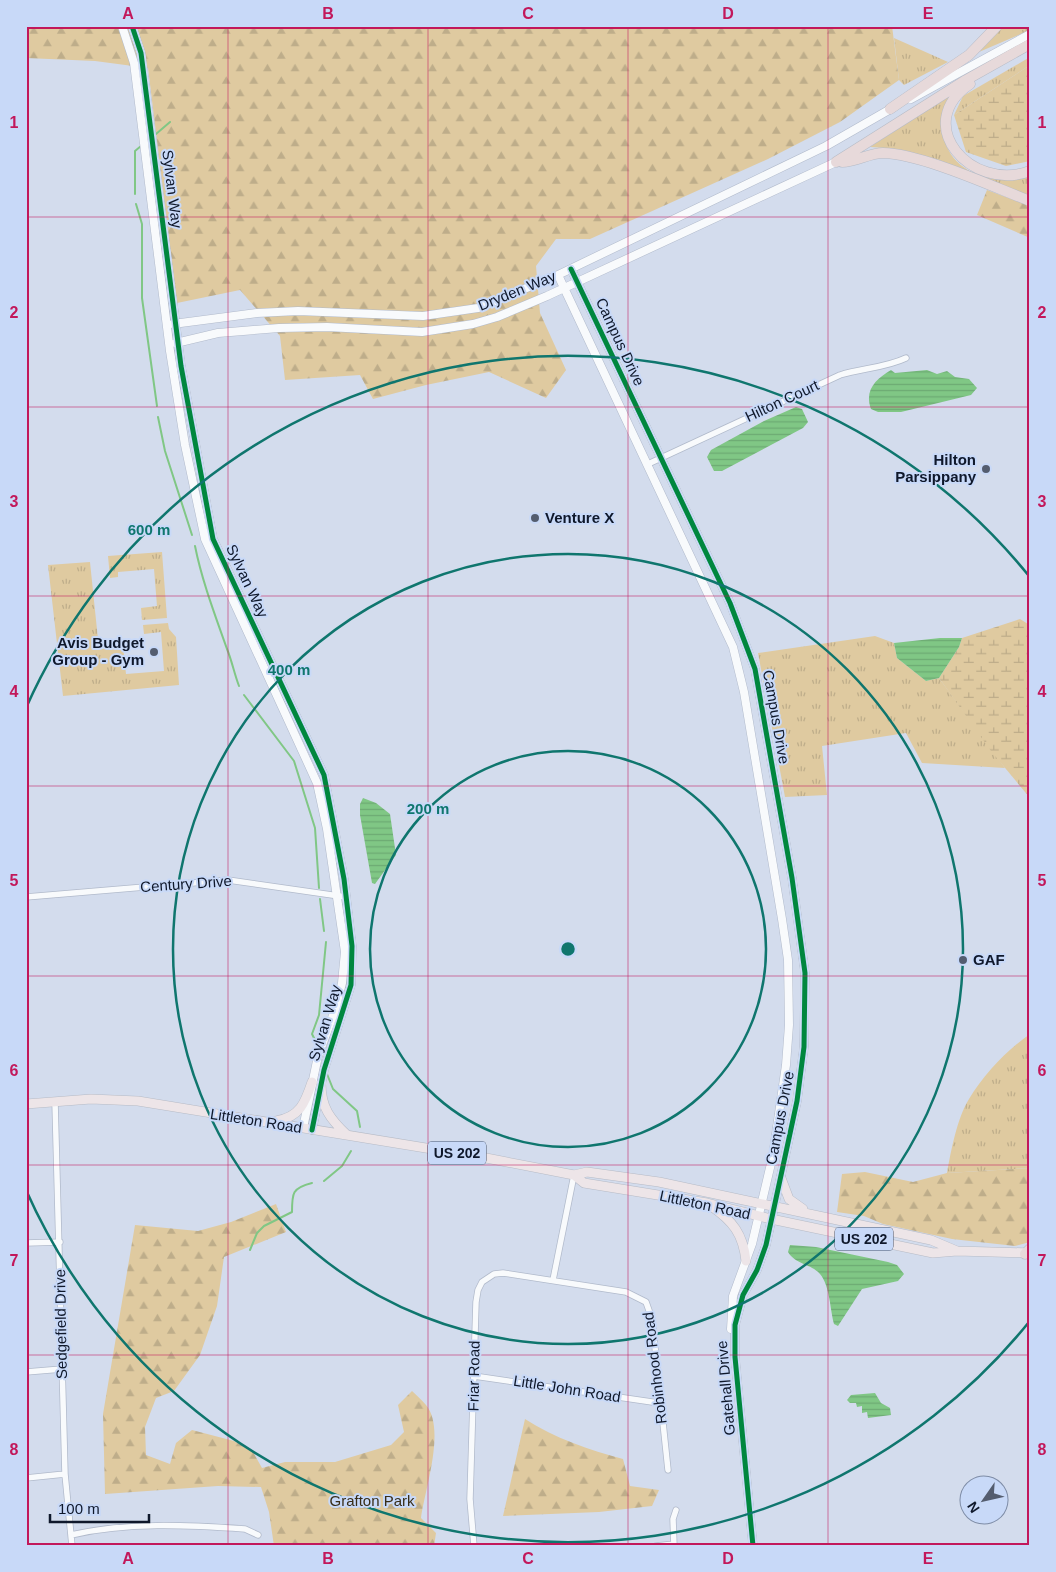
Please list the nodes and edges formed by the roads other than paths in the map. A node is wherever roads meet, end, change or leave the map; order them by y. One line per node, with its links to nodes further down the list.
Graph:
1 (122, 26): 7 (street, Sylvan Way)
2 (132, 26): 7 (street, Sylvan Way)
3 (997, 26): 8 (highway)
4 (1030, 34): 8 (street, Dryden Way)
5 (1030, 44): 6 (highway)
6 (1014, 52): 9 (highway); 10 (highway)
7 (139, 73): 11 (street, Sylvan Way); 12 (street, Sylvan Way)
8 (890, 109): 14 (street, Dryden Way)
9 (836, 162): 13 (highway); 16 (street, Dryden Way)
10 (1030, 171)
11 (160, 197): 12 (street); 19 (street, Sylvan Way)
12 (152, 198): 18 (street, Sylvan Way)
13 (1030, 201)
14 (571, 269): 15 (street, Dryden Way); 16 (street, Campus Drive)
15 (558, 275): 17 (street, Campus Drive); 19 (street, Dryden Way)
16 (577, 281): 17 (street, Dryden Way); 24 (street, Campus Drive)
17 (564, 288): 20 (street, Dryden Way); 25 (street, Campus Drive)
18 (167, 324): 19 (street, Dryden Way); 21 (street, Sylvan Way)
19 (177, 324): 20 (street, Sylvan Way)
20 (179, 342): 21 (street, Dryden Way); 23 (street, Sylvan Way)
21 (169, 344): 23 (street, Sylvan Way)
22 (906, 358): 24 (street, Hilton Court)
23 (184, 408): 26 (street, Sylvan Way); 28 (street, Sylvan Way)
24 (661, 458): 25 (street, Hilton Court); 36 (street, Campus Drive)
25 (648, 464): 37 (street, Campus Drive)
26 (337, 896): 27 (street, Century Drive); 28 (street, Century Drive); 29 (street, Sylvan Way)
27 (26, 897)
28 (346, 897): 29 (street, Sylvan Way)
29 (316, 1083): 32 (main road); 33 (street, Sylvan Way); 34 (main road)
30 (55, 1102): 31 (main road, Littleton Road / US 202); 32 (main road, Littleton Road / US 202); 43 (street, Sedgefield Drive)
31 (26, 1104)
32 (270, 1122): 33 (main road, Littleton Road / US 202)
33 (307, 1129): 34 (main road, Littleton Road / US 202)
34 (347, 1135): 35 (main road, Littleton Road / US 202)
35 (574, 1175): 37 (main road, Littleton Road / US 202); 38 (main road, Littleton Road / US 202); 48 (street)
36 (781, 1178): 39 (street, Campus Drive); 40 (main road)
37 (762, 1202): 39 (main road, Littleton Road / US 202); 41 (street, Gatehall Drive)
38 (707, 1203): 41 (main road, Littleton Road / US 202); 47 (main road)
39 (775, 1206): 40 (main road, Littleton Road / US 202); 42 (street, Gatehall Drive)
40 (815, 1214): 45 (main road, Littleton Road / US 202)
41 (758, 1216): 42 (main road, Littleton Road / US 202); 47 (street, Gatehall Drive)
42 (771, 1219): 45 (main road, Littleton Road / US 202); 49 (street, Gatehall Drive)
43 (60, 1242): 44 (street); 50 (street, Sedgefield Drive)
44 (26, 1243)
45 (956, 1251): 46 (main road, Littleton Road / US 202)
46 (1028, 1252)
47 (746, 1261): 49 (street, Gatehall Drive)
48 (554, 1280): 52 (street, Friar Road); 53 (street, Robinhood Road)
49 (734, 1349): 64 (street, Gatehall Drive)
50 (62, 1369): 51 (street); 55 (street, Sedgefield Drive)
51 (26, 1372)
52 (474, 1376): 53 (street, Little John Road); 62 (street, Friar Road)
53 (659, 1403): 54 (street, Robinhood Road)
54 (668, 1470)
55 (65, 1474): 56 (street); 58 (street, Sedgefield Drive)
56 (26, 1478)
57 (676, 1510): 60 (street)
58 (70, 1535): 59 (street); 61 (street, Sedgefield Drive)
59 (258, 1535)
60 (674, 1545): 63 (street)
61 (72, 1546)
62 (474, 1546)
63 (656, 1546)
64 (753, 1546)

